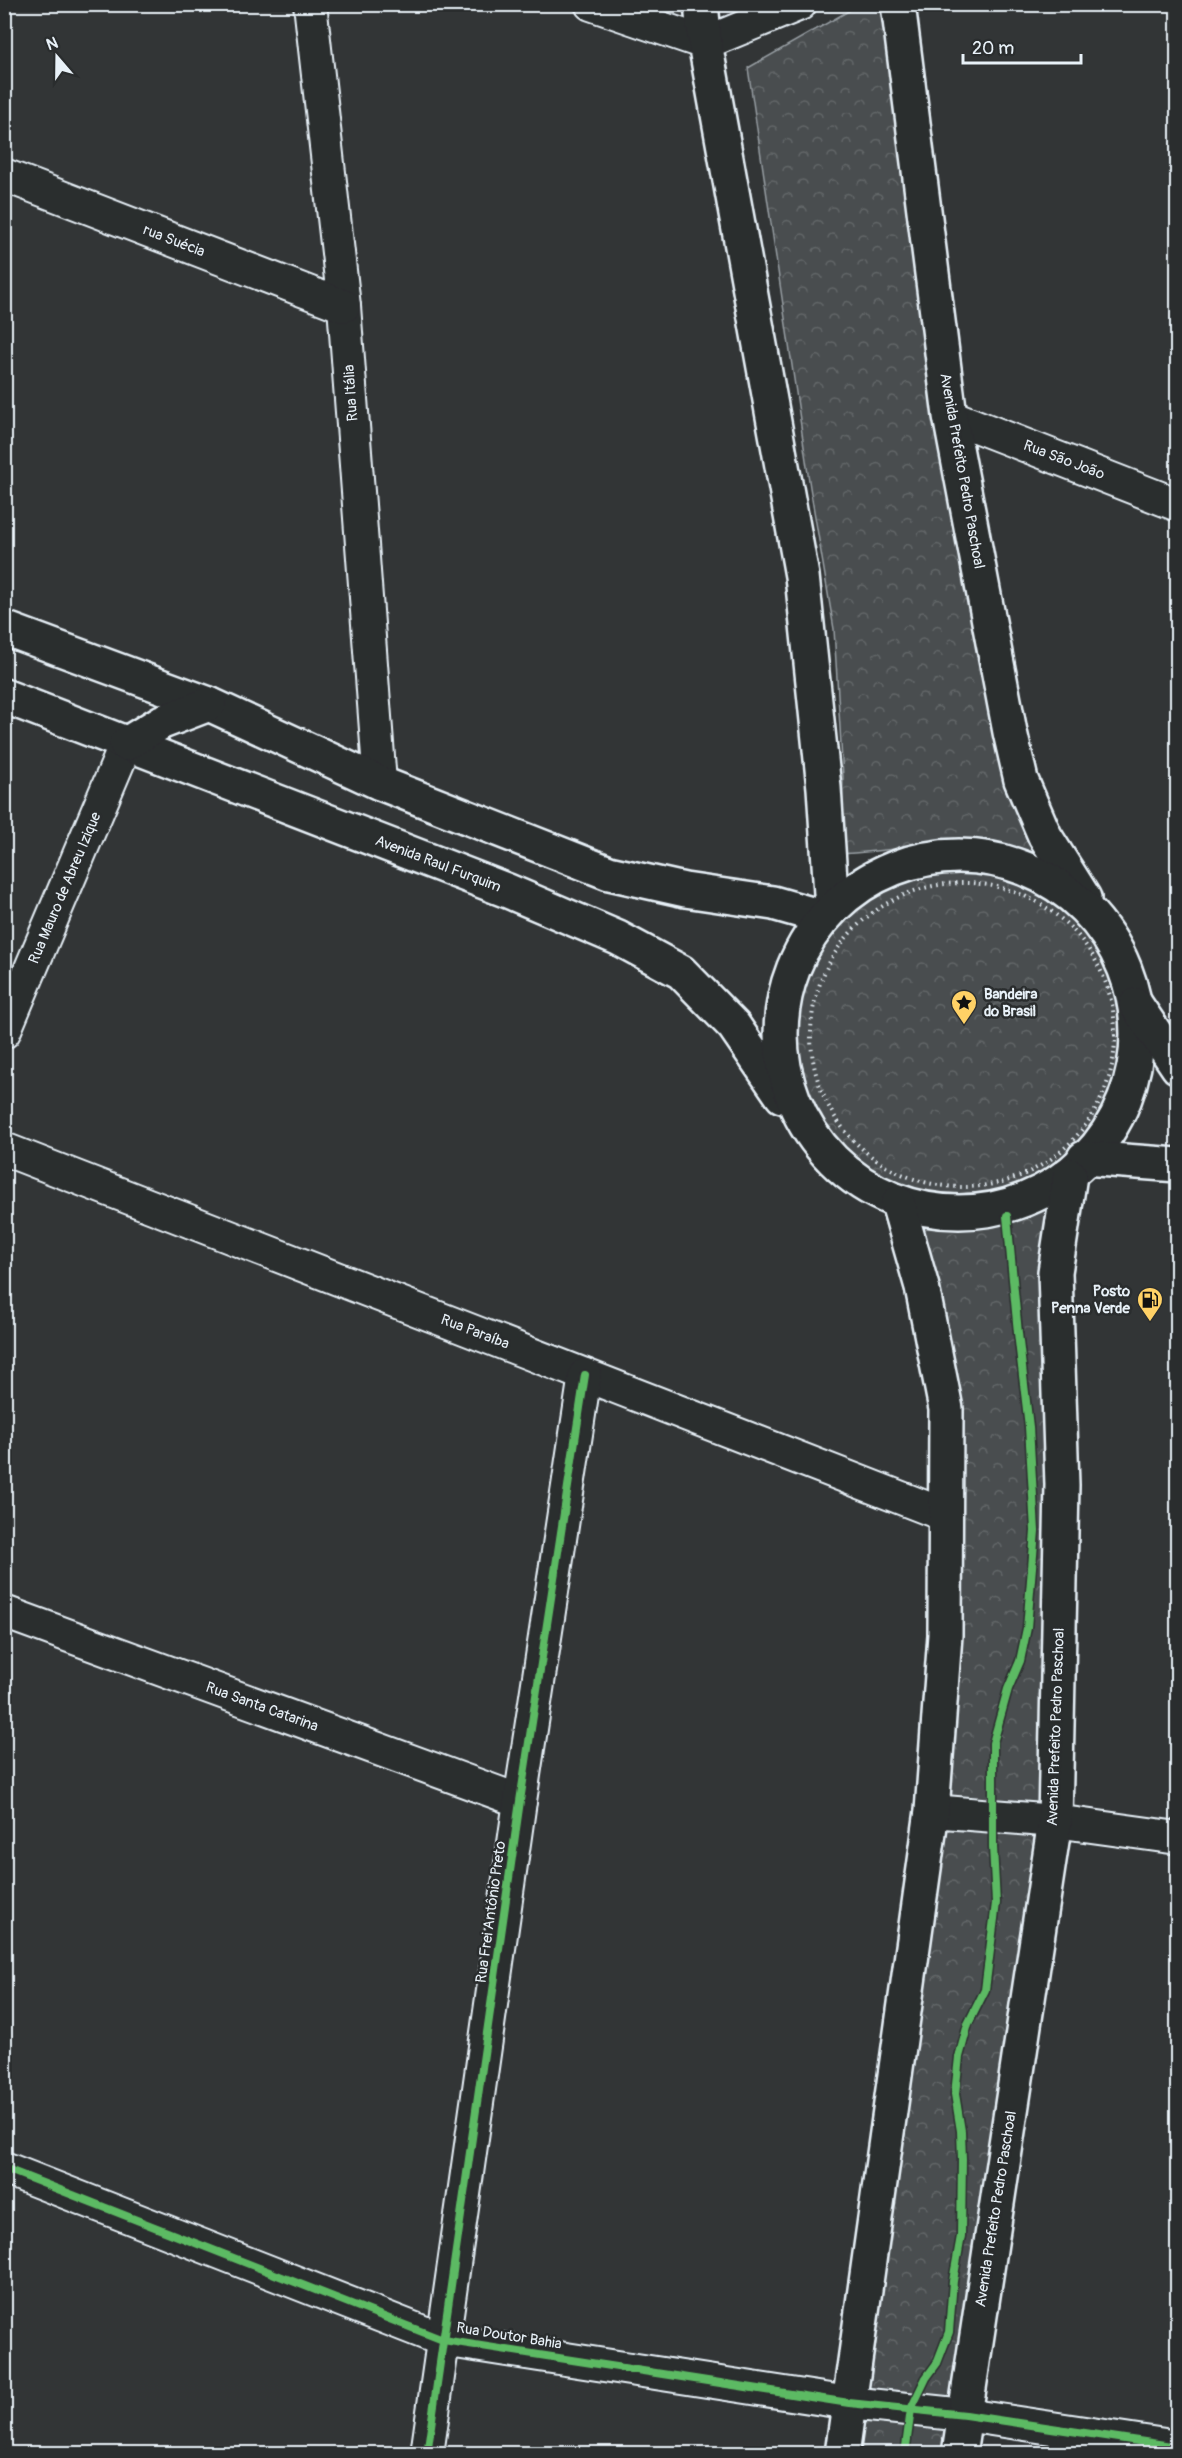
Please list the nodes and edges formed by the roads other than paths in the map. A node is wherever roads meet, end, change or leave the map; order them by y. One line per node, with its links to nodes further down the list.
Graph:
1 (310, 4): 8 (street, Rua Itália)
2 (591, 4): 6 (street)
3 (701, 4): 6 (main road)
4 (800, 4): 6 (street)
5 (898, 4): 9 (main road, Avenida Prefeito Pedro Paschoal)
6 (705, 43): 16 (main road)
7 (4, 175): 8 (street, rua Suécia)
8 (344, 306): 15 (street, Rua Itália)
9 (950, 416): 10 (street, Rua São João); 17 (main road, Avenida Prefeito Pedro Paschoal)
10 (1178, 505)
11 (4, 628): 13 (main road)
12 (4, 696): 14 (main road, Avenida Raul Furquim)
13 (209, 704): 14 (main road); 15 (main road)
14 (126, 744): 19 (street, Rua Mauro de Abreu Izique); 21 (main road, Avenida Raul Furquim)
15 (380, 783): 16 (main road)
16 (827, 913): 17 (main road); 21 (main road)
17 (1095, 918): 18 (main road)
18 (1136, 1005): 20 (main road); 24 (main road)
19 (4, 1032)
20 (1178, 1067)
21 (804, 1128): 25 (main road, Avenida Raul Furquim)
22 (4, 1149): 26 (street, Rua Paraíba)
23 (1178, 1165): 24 (main road)
24 (1077, 1167): 25 (main road, Avenida Raul Furquim); 31 (main road, Avenida Prefeito Pedro Paschoal)
25 (898, 1203): 27 (main road)
26 (585, 1375): 27 (street, Rua Paraíba); 29 (street, Rua Frei Antônio Preto)
27 (945, 1515): 30 (main road)
28 (4, 1612): 29 (street, Rua Santa Catarina)
29 (520, 1802): 34 (street, Rua Frei Antônio Preto)
30 (932, 1811): 31 (street); 35 (main road)
31 (1055, 1821): 32 (street); 36 (main road, Avenida Prefeito Pedro Paschoal)
32 (1178, 1838)
33 (4, 2169): 34 (street, Rua Doutor Bahia)
34 (443, 2340): 35 (street, Rua Doutor Bahia); 38 (street, Rua Frei Antônio Preto)
35 (849, 2403): 36 (street, Rua Doutor Bahia); 39 (main road)
36 (965, 2415): 37 (street, Rua Doutor Bahia); 40 (main road, Avenida Prefeito Pedro Paschoal)
37 (1178, 2447)
38 (427, 2454)
39 (842, 2454)
40 (959, 2454)

